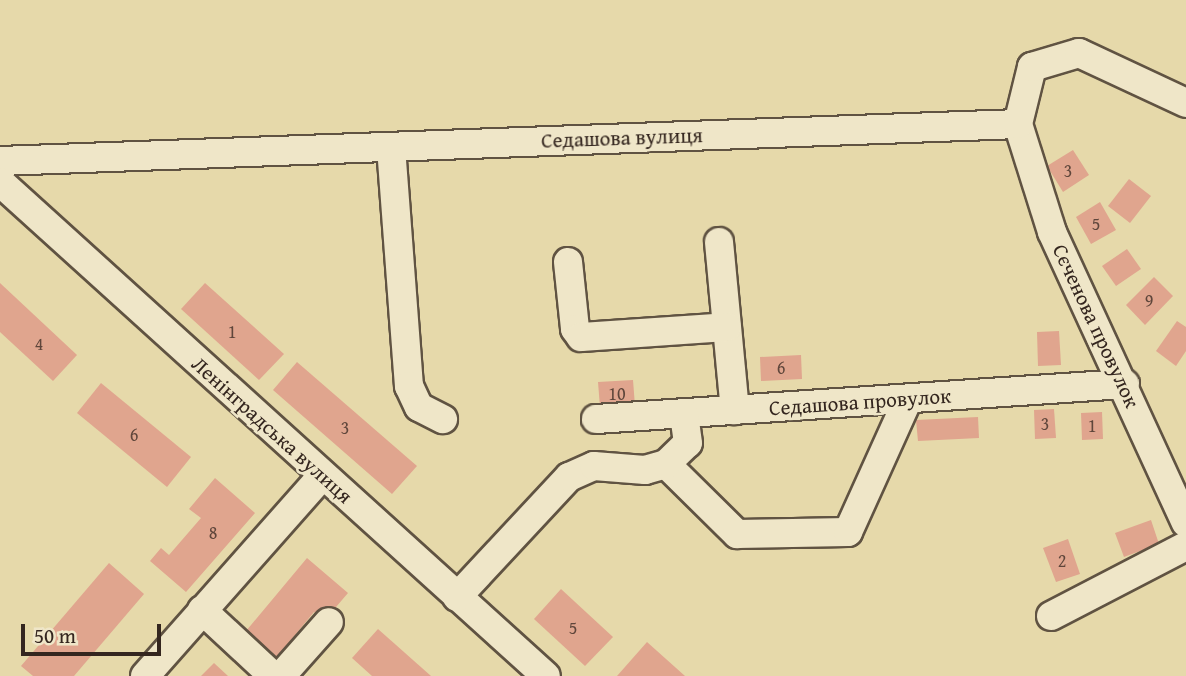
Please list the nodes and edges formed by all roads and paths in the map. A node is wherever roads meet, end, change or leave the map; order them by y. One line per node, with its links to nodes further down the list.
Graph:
1 (1186, 103): 2 (street)
2 (1018, 124): 3 (street, Седашова вулиця); 9 (street, Сєченова провулок)
3 (391, 147): 4 (street, Седашова вулиця); 13 (street)
4 (0, 161)
5 (0, 182): 16 (street, Ленінградська вулиця)
6 (719, 242): 8 (street)
7 (568, 262): 8 (street)
8 (727, 327): 11 (street)
9 (1125, 384): 10 (street, Седашова провулок); 17 (street, Сєченова провулок)
10 (908, 399): 11 (street, Седашова провулок); 15 (street)
11 (735, 410): 12 (street, Седашова провулок)
12 (684, 413): 14 (street, Седашова провулок); 15 (street)
13 (443, 419)
14 (596, 419)
15 (666, 464): 19 (street)
16 (322, 476): 19 (street, Ленінградська вулиця); 20 (street)
17 (1186, 523)
18 (1186, 546): 21 (street)
19 (457, 597): 26 (street, Ленінградська вулиця)
20 (202, 610): 23 (street); 24 (street)
21 (1051, 616)
22 (329, 622): 25 (street)
23 (145, 676)
24 (273, 676)
25 (281, 676)
26 (546, 676)

